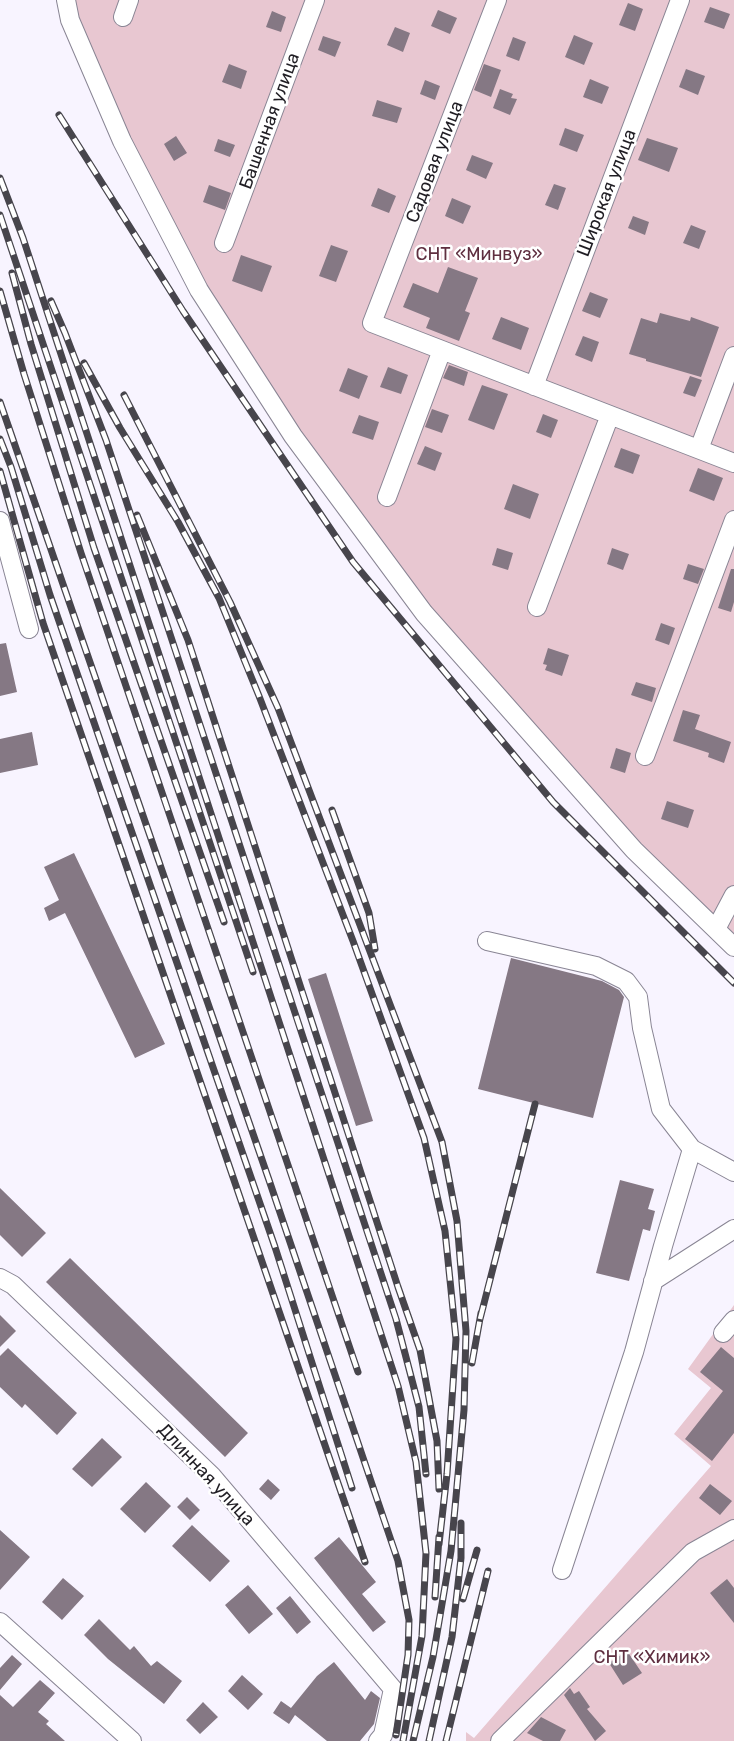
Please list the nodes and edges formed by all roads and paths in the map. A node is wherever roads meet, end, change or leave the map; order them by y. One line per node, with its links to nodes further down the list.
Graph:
1 (66, 0): 19 (street)
2 (315, 0): 5 (street, Башенная улица)
3 (497, 0): 6 (street, Садовая улица)
4 (680, 0): 8 (street, Широкая улица)
5 (224, 243)
6 (442, 350): 8 (street); 12 (street)
7 (734, 356): 10 (street)
8 (534, 386): 9 (street)
9 (610, 415): 10 (street); 15 (street)
10 (699, 449): 11 (street)
11 (734, 463)
12 (387, 497)
13 (734, 520): 17 (street)
14 (0, 521): 16 (street)
15 (537, 607)
16 (29, 629)
17 (645, 756)
18 (734, 895): 19 (street)
19 (716, 930): 21 (street)
20 (487, 941): 22 (street)
21 (734, 947)
22 (693, 1149): 23 (street); 26 (street)
23 (734, 1172)
24 (734, 1230): 26 (street)
25 (0, 1278): 31 (street, Длинная улица)
26 (653, 1281): 28 (street)
27 (734, 1529): 32 (street)
28 (562, 1570)
29 (0, 1622): 30 (street)
30 (132, 1741)
31 (378, 1741)
32 (500, 1741)

